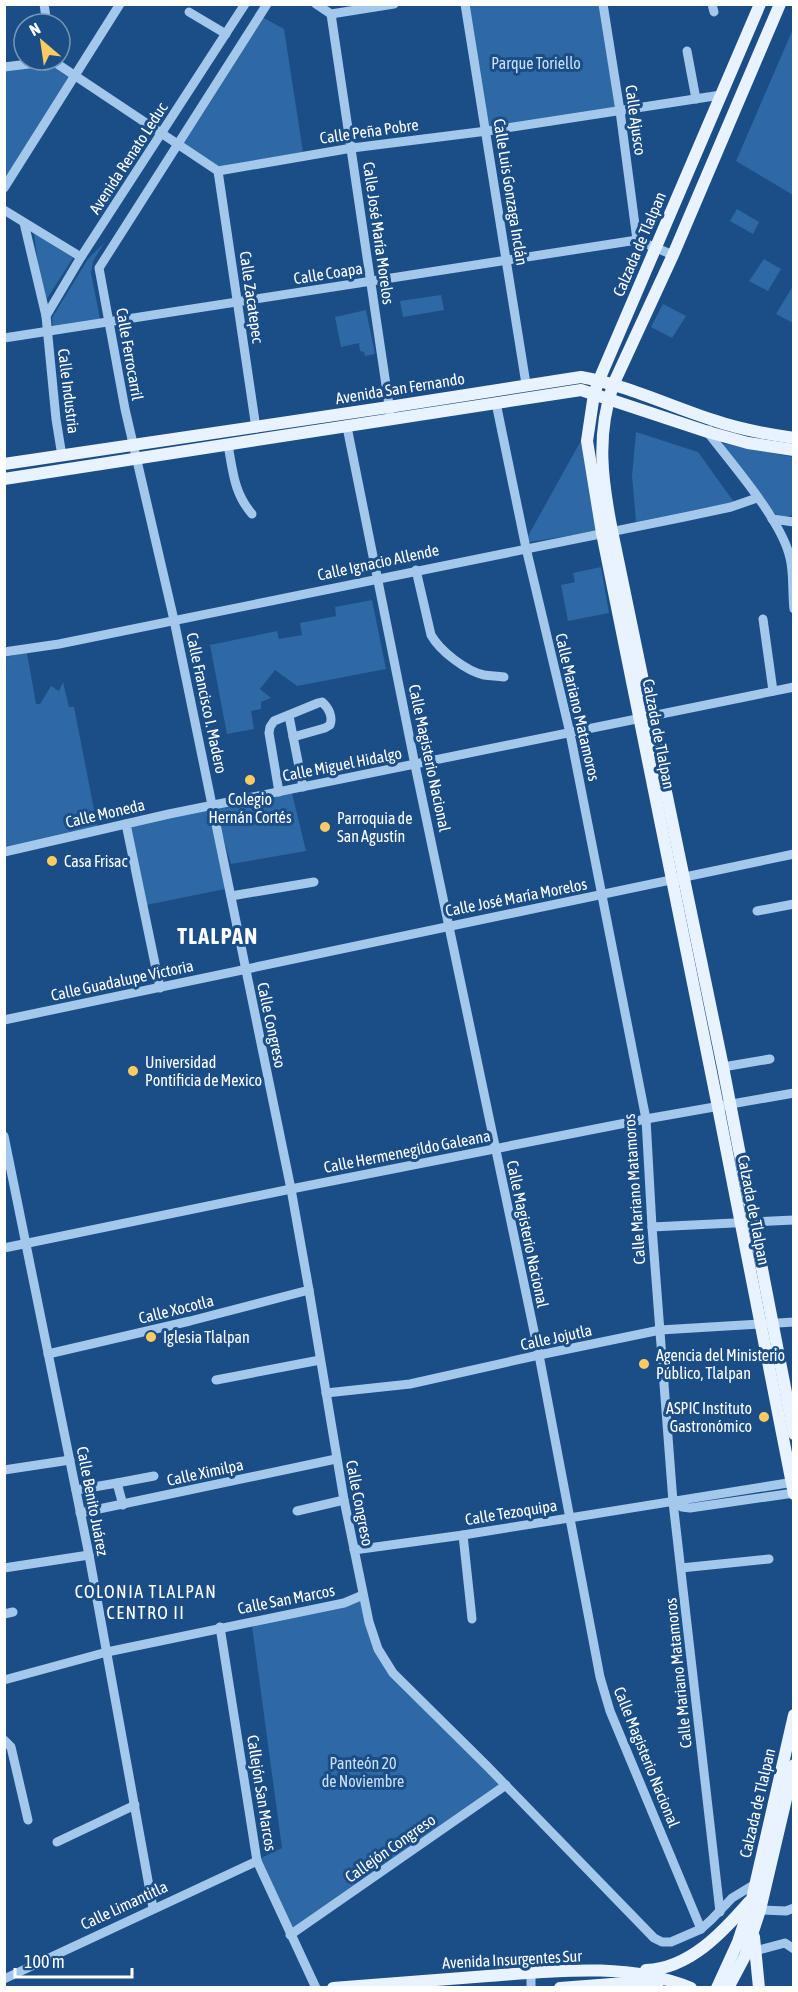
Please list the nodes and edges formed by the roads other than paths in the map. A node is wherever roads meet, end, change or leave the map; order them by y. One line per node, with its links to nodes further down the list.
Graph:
1 (120, 4): 15 (street)
2 (245, 4): 12 (street, Avenida Renato Leduc)
3 (267, 4): 21 (street, Avenida Renato Leduc)
4 (316, 4): 11 (street)
5 (394, 4): 11 (street)
6 (465, 4): 19 (street, Calle Luis Gonzaga Inclán)
7 (603, 4): 18 (street, Calle Ajusco)
8 (760, 4): 16 (main road, Calzada de Tlalpan)
9 (780, 4): 29 (main road, Calzada de Tlalpan)
10 (189, 12): 12 (street)
11 (331, 15): 22 (street, Calle José María Morelos)
12 (226, 34): 20 (street, Avenida Renato Leduc)
13 (687, 51): 17 (street)
14 (72, 72): 15 (street)
15 (76, 74): 20 (street); 24 (street)
16 (721, 95): 17 (street, Calle Peña Pobre); 28 (main road, Calzada de Tlalpan)
17 (696, 99): 18 (street, Calle Peña Pobre)
18 (620, 111): 19 (street, Calle Peña Pobre); 27 (street, Calle Ajusco)
19 (487, 131): 22 (street, Calle Peña Pobre); 31 (street, Calle Luis Gonzaga Inclán)
20 (162, 133): 21 (street); 30 (street, Avenida Renato Leduc)
21 (177, 144): 23 (street); 32 (street, Avenida Renato Leduc)
22 (352, 148): 23 (street, Calle Peña Pobre); 33 (street, Calle José María Morelos)
23 (218, 171): 34 (street, Calle Zacatepec)
24 (4, 188)
25 (4, 210): 26 (street)
26 (24, 223): 30 (street); 35 (street)
27 (637, 240): 28 (street); 31 (street, Calle Coapa)
28 (656, 248): 29 (street); 39 (main road, Calzada de Tlalpan)
29 (673, 255): 41 (main road, Calzada de Tlalpan)
30 (81, 257): 35 (street, Avenida Renato Leduc)
31 (506, 260): 33 (street, Calle Coapa); 40 (street, Calle Luis Gonzaga Inclán)
32 (99, 268): 36 (street, Calle Ferrocarril)
33 (371, 281): 34 (street, Calle Coapa); 45 (street, Calle José María Morelos)
34 (237, 302): 36 (street, Calle Coapa); 48 (street, Calle Zacatepec)
35 (46, 316): 37 (street)
36 (109, 321): 37 (street, Calle Coapa); 50 (street, Calle Ferrocarril)
37 (46, 331): 38 (street, Calle Coapa); 53 (street, Calle Industria)
38 (4, 338)
39 (599, 380): 40 (main road, Avenida San Fernando); 41 (main road, Avenida San Fernando); 42 (main road, Calzada de Tlalpan)
40 (526, 384): 45 (main road, Avenida San Fernando)
41 (613, 385): 43 (main road, Calzada de Tlalpan); 46 (main road, Avenida San Fernando)
42 (594, 394): 43 (main road, Avenida San Fernando); 44 (main road, Avenida San Fernando); 61 (main road, Calzada de Tlalpan)
43 (608, 399): 46 (main road, Avenida San Fernando); 61 (main road, Calzada de Tlalpan)
44 (496, 403): 45 (main road, Avenida San Fernando); 63 (street, Calle Mariano Matamoros)
45 (390, 414): 47 (main road, Avenida San Fernando); 48 (main road, Avenida San Fernando)
46 (710, 426): 49 (main road, Avenida San Fernando); 52 (main road, Avenida San Fernando); 57 (street)
47 (347, 427): 51 (main road, Avenida San Fernando); 66 (street, Calle Magisterio Nacional)
48 (256, 428): 50 (main road, Avenida San Fernando)
49 (794, 438)
50 (133, 444): 53 (main road, Avenida San Fernando); 54 (street, Calle Francisco I. Madero)
51 (228, 445): 54 (main road, Avenida San Fernando); 58 (street)
52 (794, 450)
53 (62, 456): 55 (main road, Avenida San Fernando)
54 (137, 459): 56 (main road, Avenida San Fernando); 69 (street, Calle Francisco I. Madero)
55 (4, 464)
56 (4, 479)
57 (757, 498): 59 (street); 61 (street, Calle Ignacio Allende)
58 (252, 514)
59 (772, 519): 60 (street); 64 (street)
60 (794, 522)
61 (607, 532): 63 (street, Calle Ignacio Allende); 75 (main road, Calzada de Tlalpan)
62 (794, 547): 64 (street)
63 (526, 548): 65 (street, Calle Ignacio Allende); 76 (street, Calle Mariano Matamoros)
64 (790, 558): 67 (street)
65 (416, 570): 66 (street, Calle Ignacio Allende); 71 (street)
66 (377, 578): 69 (street, Calle Ignacio Allende); 78 (street, Calle Magisterio Nacional)
67 (794, 609)
68 (763, 619): 73 (street)
69 (174, 620): 70 (street, Calle Ignacio Allende); 81 (street, Calle Francisco I. Madero)
70 (4, 652)
71 (504, 677)
72 (794, 687): 73 (street, Calle Miguel Hidalgo)
73 (773, 691): 75 (street, Calle Miguel Hidalgo)
74 (289, 716): 77 (street); 77 (street); 80 (street)
75 (644, 717): 76 (street, Calle Miguel Hidalgo); 85 (main road, Calzada de Tlalpan)
76 (570, 733): 78 (street, Calle Miguel Hidalgo); 87 (street, Calle Mariano Matamoros)
77 (293, 737): 79 (street)
78 (415, 765): 79 (street, Calle Miguel Hidalgo); 91 (street, Calle Magisterio Nacional)
79 (303, 787): 80 (street, Calle Miguel Hidalgo)
80 (279, 792): 81 (street, Calle Miguel Hidalgo)
81 (213, 805): 82 (street, Calle Moneda); 88 (street, Calle Francisco I. Madero)
82 (126, 824): 83 (street, Calle Moneda); 93 (street)
83 (4, 852)
84 (794, 854): 85 (street, Calle José María Morelos)
85 (677, 879): 87 (street, Calle José María Morelos); 96 (main road, Calzada de Tlalpan); 99 (main road, Calzada de Tlalpan)
86 (314, 882): 88 (street)
87 (602, 895): 91 (street, Calle José María Morelos); 100 (street, Calle Mariano Matamoros)
88 (231, 896): 92 (street, Calle Francisco I. Madero)
89 (794, 904): 90 (street)
90 (757, 911)
91 (449, 925): 92 (street, Calle José María Morelos); 103 (street, Calle Magisterio Nacional)
92 (245, 968): 93 (street, Calle Guadalupe Victoria); 104 (street, Calle Congreso)
93 (160, 988): 94 (street, Calle Guadalupe Victoria)
94 (4, 1020)
95 (770, 1059): 96 (street)
96 (723, 1066): 98 (main road, Calzada de Tlalpan)
97 (794, 1093): 98 (street, Calle Hermenegildo Galeana)
98 (730, 1105): 99 (street, Calle Hermenegildo Galeana); 106 (main road, Calzada de Tlalpan)
99 (718, 1107): 100 (street, Calle Hermenegildo Galeana); 106 (main road, Calzada de Tlalpan)
100 (646, 1119): 103 (street, Calle Hermenegildo Galeana); 107 (street, Calle Mariano Matamoros)
101 (4, 1137): 102 (street, Calle Benito Juárez)
102 (6, 1149): 108 (street, Calle Benito Juárez)
103 (495, 1150): 104 (street, Calle Hermenegildo Galeana); 115 (street, Calle Magisterio Nacional)
104 (291, 1189): 108 (street, Calle Hermenegildo Galeana); 110 (street, Calle Congreso)
105 (794, 1220): 106 (street)
106 (746, 1223): 107 (street); 112 (main road, Calzada de Tlalpan)
107 (652, 1227): 113 (street, Calle Mariano Matamoros)
108 (26, 1244): 109 (street, Calle Hermenegildo Galeana); 114 (street, Calle Benito Juárez)
109 (4, 1248)
110 (309, 1290): 114 (street, Calle Xocotla); 116 (street, Calle Congreso)
111 (794, 1322): 112 (street, Calle Jojutla)
112 (766, 1324): 113 (street, Calle Jojutla); 119 (main road, Calzada de Tlalpan); 125 (main road, Calzada de Tlalpan)
113 (660, 1330): 115 (street, Calle Jojutla); 128 (street, Calle Mariano Matamoros)
114 (48, 1354): 121 (street, Calle Benito Juárez)
115 (538, 1355): 118 (street, Calle Jojutla); 132 (street, Calle Magisterio Nacional)
116 (320, 1360): 117 (street); 118 (street, Calle Congreso)
117 (216, 1380)
118 (326, 1393): 120 (street, Calle Congreso)
119 (794, 1434)
120 (336, 1459): 127 (street, Calle Congreso); 129 (street, Calle Ximilpa)
121 (70, 1460): 122 (street); 126 (street, Calle Benito Juárez)
122 (4, 1470)
123 (154, 1476): 124 (street)
124 (117, 1483): 126 (street); 129 (street)
125 (793, 1489): 128 (street, Calle Tezoquipa)
126 (76, 1490): 131 (street, Calle Benito Juárez)
127 (344, 1500): 130 (street); 134 (street, Calle Congreso)
128 (673, 1502): 132 (street, Calle Tezoquipa); 138 (street, Calle Mariano Matamoros)
129 (123, 1505): 131 (street, Calle Ximilpa)
130 (297, 1511)
131 (80, 1513): 135 (street, Calle Benito Juárez)
132 (568, 1518): 133 (street, Calle Tezoquipa); 158 (street, Calle Magisterio Nacional)
133 (463, 1536): 134 (street, Calle Tezoquipa); 140 (street)
134 (354, 1550): 139 (street, Calle Congreso)
135 (89, 1556): 137 (street); 142 (street, Calle Benito Juárez)
136 (769, 1558): 138 (street)
137 (4, 1568)
138 (681, 1568): 157 (street, Calle Mariano Matamoros)
139 (363, 1595): 141 (street, Calle San Marcos); 147 (street, Calle Congreso)
140 (471, 1619)
141 (220, 1627): 142 (street, Calle San Marcos); 151 (street, Callejón San Marcos)
142 (107, 1652): 143 (street, Calle San Marcos); 148 (street, Calle Benito Juárez)
143 (4, 1680)
144 (794, 1714): 152 (main road, Calzada de Tlalpan)
145 (4, 1740): 149 (street)
146 (794, 1765): 156 (main road, Calzada de Tlalpan)
147 (506, 1785): 158 (street, Calle Congreso); 160 (street, Callejón Congreso)
148 (135, 1804): 150 (street); 154 (street, Calle Benito Juárez)
149 (28, 1820)
150 (57, 1842)
151 (257, 1861): 154 (street, Calle Limantitla); 160 (street, Callejón San Marcos)
152 (755, 1884): 153 (main road, Calzada de Tlalpan); 157 (street)
153 (752, 1899): 163 (main road); 172 (main road, Calzada de Tlalpan)
154 (153, 1908): 165 (street, Calle Limantitla)
155 (794, 1908): 156 (street)
156 (760, 1910): 159 (main road, Calzada de Tlalpan)
157 (720, 1912): 158 (street)
158 (700, 1929)
159 (754, 1930): 162 (main road); 173 (main road, Calzada de Tlalpan)
160 (290, 1935): 166 (street, Callejón San Marcos)
161 (794, 1949): 162 (street)
162 (755, 1951): 174 (main road)
163 (626, 1971): 164 (main road, Avenida Insurgentes Sur); 171 (main road, Avenida Insurgentes Sur)
164 (531, 1973): 167 (main road, Avenida Insurgentes Sur); 168 (street)
165 (4, 1979)
166 (316, 1988)
167 (333, 1988)
168 (531, 1988)
169 (560, 1988): 170 (main road, Avenida Insurgentes Sur)
170 (658, 1988)
171 (691, 1988)
172 (717, 1988)
173 (728, 1988)
174 (759, 1988)

